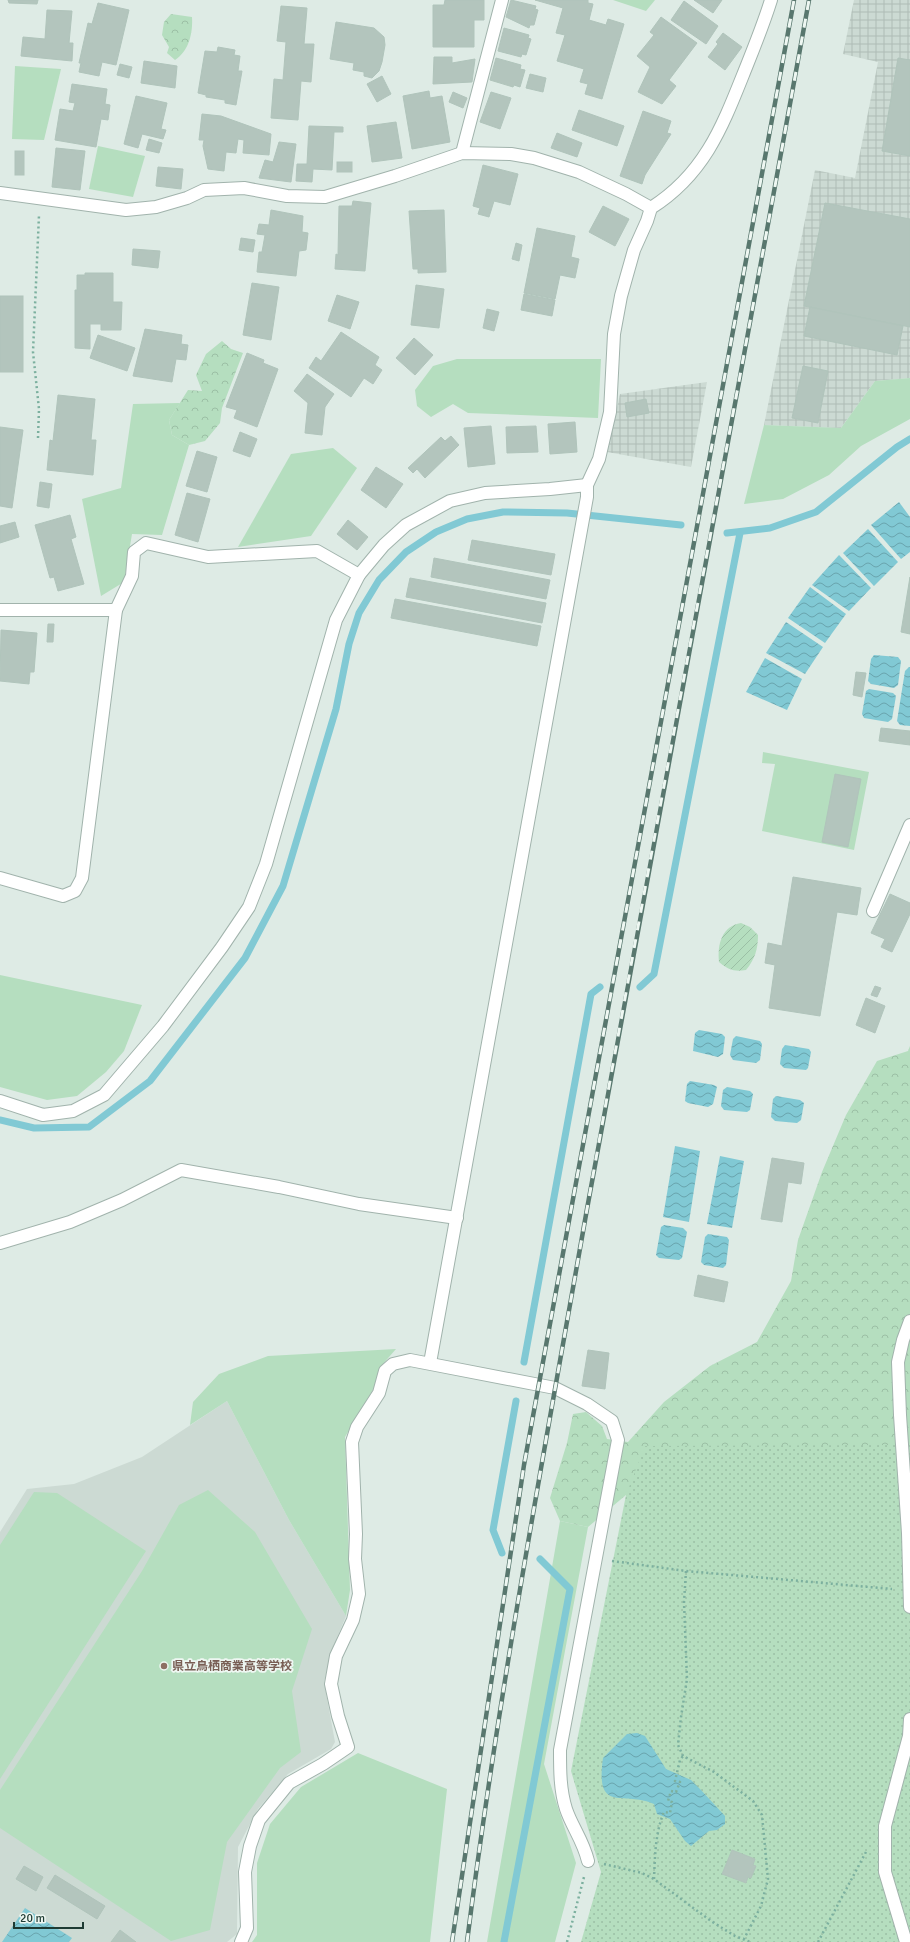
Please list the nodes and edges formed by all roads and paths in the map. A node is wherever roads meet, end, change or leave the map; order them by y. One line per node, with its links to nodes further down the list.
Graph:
1 (502, 0): 3 (street)
2 (771, 0): 6 (street)
3 (462, 153): 5 (street); 6 (street)
4 (0, 193): 5 (street)
5 (39, 197): 7 (path)
6 (651, 208): 8 (street)
7 (38, 438)
8 (587, 491): 9 (street); 16 (street)
9 (359, 575): 11 (street); 15 (street)
10 (0, 610): 11 (street)
11 (116, 610): 13 (street)
12 (910, 825): 14 (street)
13 (0, 878)
14 (873, 911)
15 (0, 1101)
16 (457, 1218): 17 (street); 19 (street)
17 (0, 1244)
18 (910, 1321): 22 (street)
19 (430, 1363): 20 (street); 30 (street)
20 (596, 1559): 21 (path); 27 (street)
21 (686, 1571): 22 (path); 25 (path)
22 (909, 1591): 23 (street)
23 (910, 1607)
24 (910, 1720): 34 (street)
25 (683, 1756): 28 (path); 29 (path)
26 (868, 1850): 33 (path)
27 (588, 1861): 28 (path); 31 (path)
28 (654, 1879): 29 (path)
29 (744, 1939): 32 (path)
30 (241, 1942)
31 (567, 1942)
32 (750, 1942)
33 (818, 1942)
34 (906, 1942)

